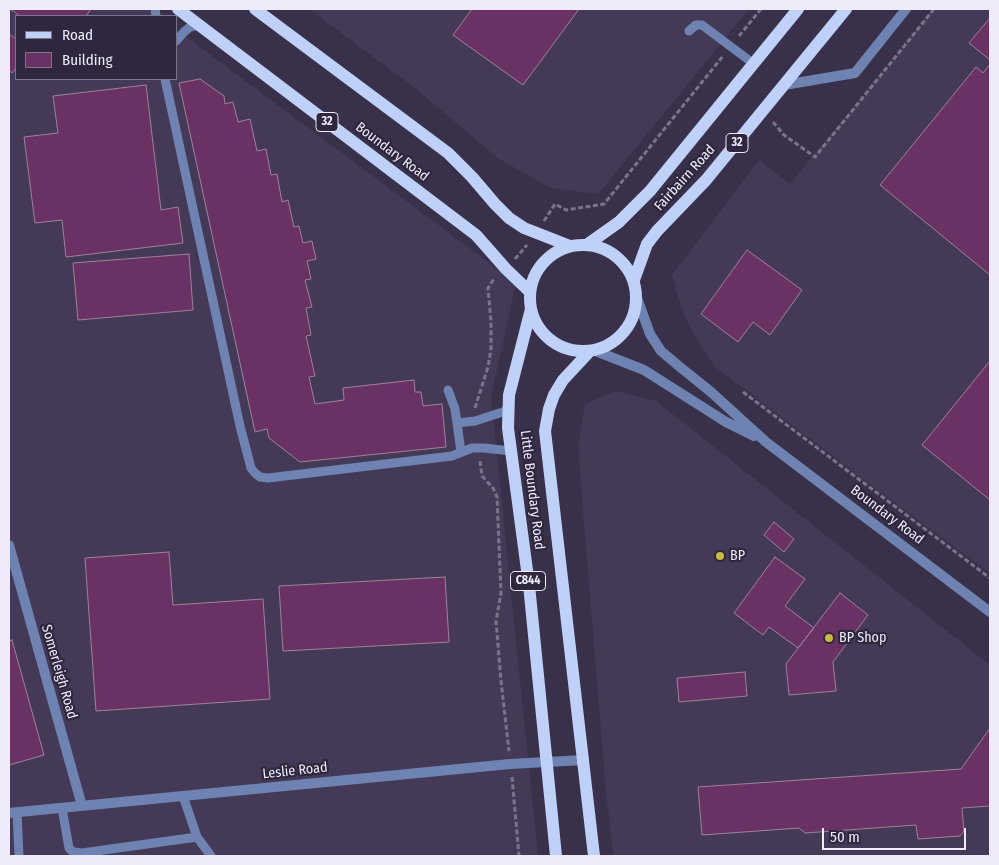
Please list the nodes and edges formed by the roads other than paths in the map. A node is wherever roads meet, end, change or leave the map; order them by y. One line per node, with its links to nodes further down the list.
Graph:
1 (178, 9): 6 (main road, Boundary Road / 32)
2 (256, 9): 13 (main road, 32)
3 (798, 9): 9 (main road, Fairbairn Road / 32)
4 (846, 9): 11 (main road, Fairbairn Road / 32)
5 (906, 9): 11 (street)
6 (199, 25): 8 (lane); 15 (main road, Boundary Road / 32)
7 (689, 31): 9 (lane)
8 (178, 40)
9 (754, 64): 12 (main road, Fairbairn Road / 32)
10 (165, 80): 24 (lane)
11 (784, 85): 14 (main road, Fairbairn Road / 32)
12 (588, 244): 13 (main road, 32); 14 (main road, 32)
13 (570, 246): 15 (main road, 32)
14 (634, 280): 16 (main road, 32)
15 (530, 292): 17 (main road, 32)
16 (637, 298): 18 (main road, 32); 22 (street, Boundary Road)
17 (531, 309): 18 (main road, 32); 20 (main road, Little Boundary Road / C844)
18 (591, 350): 22 (street, Boundary Road); 27 (main road, Little Boundary Road / C844)
19 (448, 390): 21 (lane)
20 (509, 410): 21 (lane); 23 (main road, Little Boundary Road / C844)
21 (457, 424): 24 (lane)
22 (766, 442): 26 (street, Boundary Road)
23 (511, 451): 24 (lane); 28 (main road, Little Boundary Road / C844)
24 (461, 452)
25 (9, 545): 30 (street, Somerleigh Road)
26 (990, 612)
27 (584, 760): 28 (street, Leslie Road); 37 (main road, Little Boundary Road / C844)
28 (547, 761): 29 (street, Leslie Road); 36 (main road, Little Boundary Road / C844)
29 (183, 796): 30 (street, Leslie Road); 33 (lane)
30 (82, 806): 31 (street, Leslie Road)
31 (62, 808): 32 (street, Leslie Road); 33 (lane)
32 (13, 813): 34 (lane)
33 (197, 838): 35 (lane)
34 (19, 856)
35 (211, 856)
36 (556, 856)
37 (594, 856)

